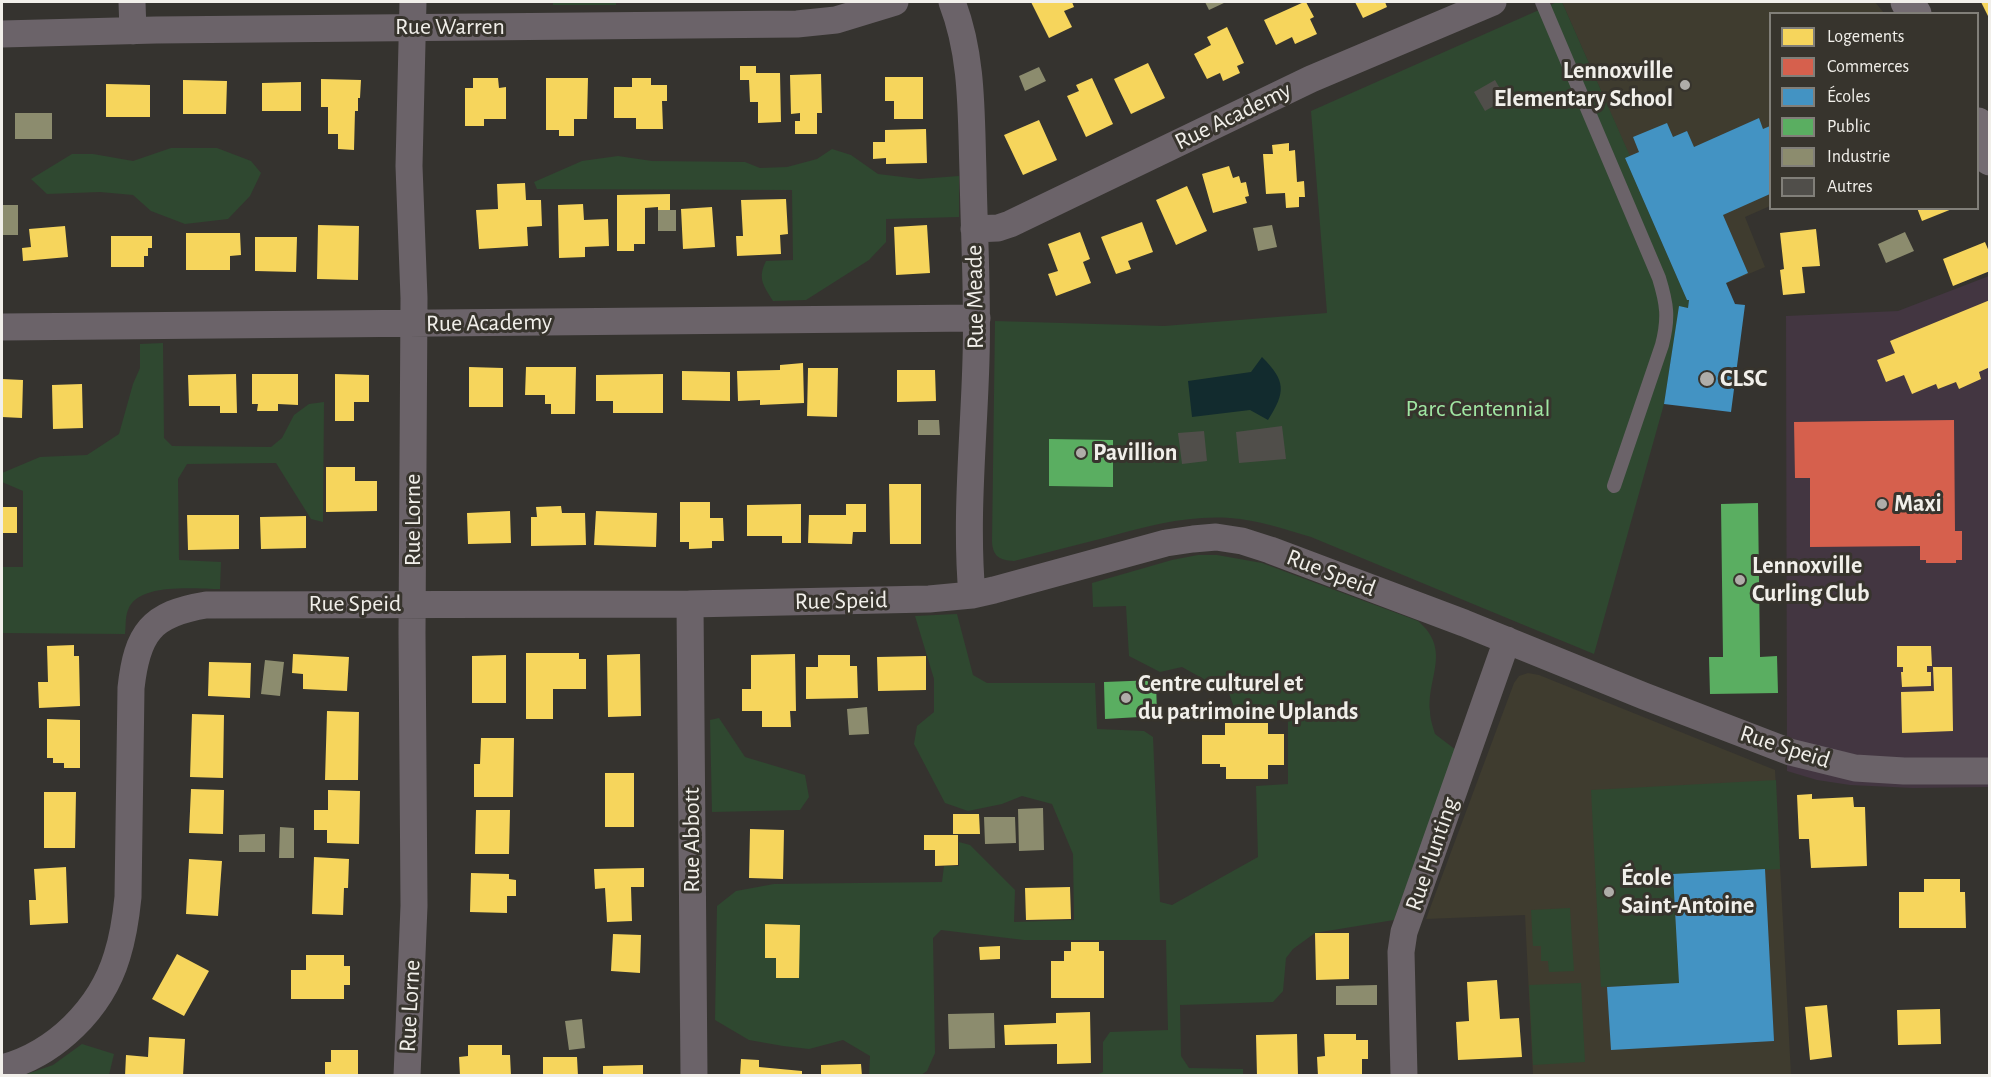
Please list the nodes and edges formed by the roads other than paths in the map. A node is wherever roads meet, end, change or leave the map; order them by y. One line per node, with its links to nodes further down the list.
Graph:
1 (132, 2): 8 (street)
2 (895, 2): 7 (street, Rue Warren)
3 (951, 2): 12 (street, Rue Meade)
4 (1493, 2): 12 (street, Rue Academy)
5 (1542, 2): 16 (lane)
6 (412, 14): 7 (street, Rue Warren); 8 (street, Rue Warren); 14 (street, Rue Lorne)
7 (690, 14)
8 (133, 31): 9 (street, Rue Warren)
9 (2, 34)
10 (1979, 130): 11 (main road)
11 (1989, 159)
12 (974, 229): 13 (street, Rue Meade)
13 (977, 318): 14 (street, Rue Academy); 17 (street, Rue Meade)
14 (414, 323): 15 (street, Rue Academy); 18 (street, Rue Lorne)
15 (2, 327)
16 (1614, 486)
17 (972, 595): 19 (street, Rue Speid); 20 (street, Rue Speid)
18 (412, 603): 19 (street, Rue Speid); 22 (street, Rue Speid); 23 (street, Rue Lorne)
19 (690, 604): 24 (street, Rue Abbott)
20 (1507, 640): 21 (street, Rue Speid); 25 (street, Rue Hunting)
21 (1989, 771)
22 (2, 1068)
23 (407, 1076)
24 (694, 1076)
25 (1404, 1076)

